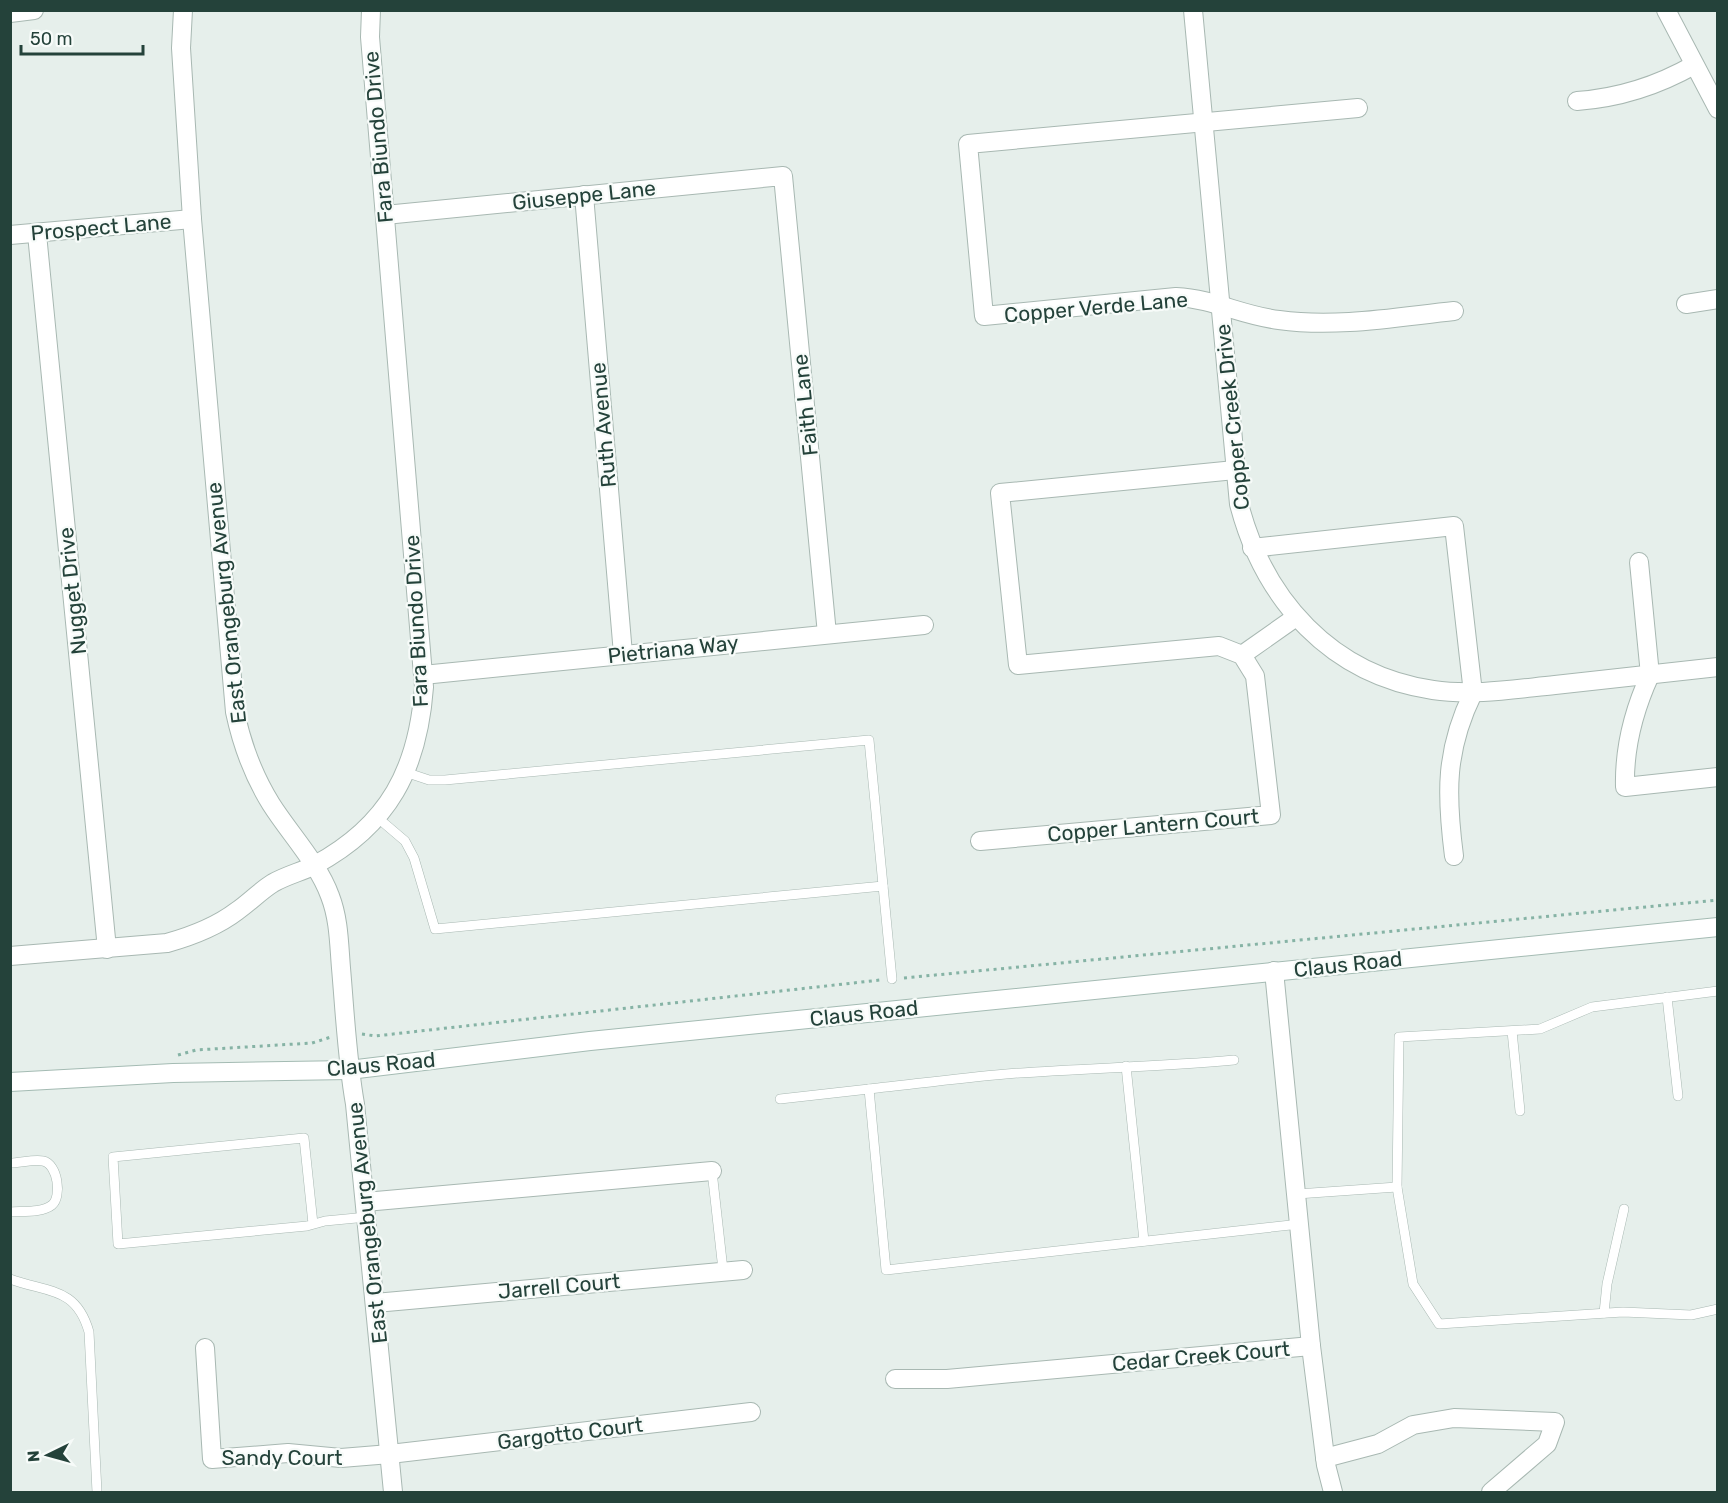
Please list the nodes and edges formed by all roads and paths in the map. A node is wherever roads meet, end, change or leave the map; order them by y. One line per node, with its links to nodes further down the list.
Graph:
1 (34, 10): 6 (street)
2 (183, 10): 15 (street, East Orangeburg Avenue)
3 (371, 10): 14 (street, Fara Biundo Drive)
4 (1192, 10): 11 (street, Copper Creek Drive)
5 (1666, 10): 7 (street)
6 (10, 13)
7 (1694, 65): 8 (street); 10 (street)
8 (1577, 101)
9 (1358, 108): 11 (street)
10 (1718, 109)
11 (1202, 123): 19 (street, Copper Creek Drive); 19 (street, Copper Verde Lane)
12 (783, 176): 13 (street, Giuseppe Lane); 27 (street, Faith Lane)
13 (584, 195): 14 (street, Giuseppe Lane); 28 (street, Ruth Avenue)
14 (385, 215): 31 (street, Fara Biundo Drive)
15 (192, 219): 16 (street, Prospect Lane); 39 (street, East Orangeburg Avenue)
16 (38, 234): 17 (street, Prospect Lane); 43 (street, Nugget Drive)
17 (10, 235)
18 (1718, 299): 20 (street)
19 (1220, 303): 21 (street); 22 (street, Copper Creek Drive)
20 (1686, 304)
21 (1454, 311)
22 (1235, 470): 23 (street, Copper Creek Drive); 29 (street)
23 (1252, 548): 25 (street, Copper Creek Drive); 33 (street)
24 (1639, 562): 32 (street)
25 (1296, 617): 29 (street); 33 (street, Copper Creek Drive)
26 (924, 625): 27 (street, Pietriana Way)
27 (827, 634): 28 (street, Pietriana Way)
28 (623, 654): 31 (street, Pietriana Way)
29 (1242, 655): 37 (street, Copper Lantern Court)
30 (1718, 667): 32 (street, Copper Creek Drive)
31 (423, 675): 34 (street, Fara Biundo Drive)
32 (1650, 675): 33 (street, Copper Creek Drive); 35 (street)
33 (1473, 693): 38 (street)
34 (405, 772): 36 (street, Fara Biundo Drive); 40 (lane)
35 (1718, 777)
36 (378, 818): 39 (street, Fara Biundo Drive); 40 (lane)
37 (980, 841)
38 (1454, 856)
39 (314, 866): 43 (street, Fara Biundo Drive); 50 (street, East Orangeburg Avenue)
40 (882, 886): 46 (lane)
41 (1718, 900): 46 (path)
42 (1718, 927): 45 (street, Claus Road)
43 (107, 949): 44 (street, Fara Biundo Drive)
44 (10, 956)
45 (1274, 972): 54 (street, Claus Road); 63 (street, Cedar Creek Court)
46 (892, 979): 50 (path)
47 (1718, 991): 48 (lane)
48 (1666, 997): 49 (lane); 57 (lane)
49 (1512, 1031): 59 (lane); 62 (lane)
50 (347, 1035): 51 (path); 54 (street, East Orangeburg Avenue)
51 (177, 1055)
52 (1234, 1060): 53 (lane)
53 (1126, 1066): 56 (lane); 69 (lane)
54 (349, 1070): 55 (street, Claus Road); 64 (street, East Orangeburg Avenue)
55 (10, 1082)
56 (869, 1089): 58 (lane); 69 (lane)
57 (1678, 1096)
58 (780, 1099)
59 (1520, 1111)
60 (10, 1163): 66 (lane)
61 (712, 1171): 64 (street); 70 (lane)
62 (1397, 1187): 63 (lane); 75 (lane)
63 (1297, 1194): 68 (street, Cedar Creek Court)
64 (366, 1209): 67 (lane); 73 (street, East Orangeburg Avenue)
65 (1624, 1209): 75 (lane)
66 (10, 1212)
67 (313, 1224): 67 (lane)
68 (1300, 1224): 69 (lane); 76 (street, Cedar Creek Court)
69 (1144, 1241)
70 (723, 1270): 71 (street, Jarrell Court); 73 (street, Jarrell Court)
71 (743, 1270)
72 (10, 1280): 82 (lane)
73 (375, 1303): 80 (street, East Orangeburg Avenue)
74 (1718, 1309): 75 (lane)
75 (1604, 1313)
76 (1311, 1346): 78 (street, Cedar Creek Court); 81 (street)
77 (205, 1348): 80 (street, Sandy Court)
78 (895, 1379)
79 (751, 1412): 80 (street, Gargotto Court)
80 (390, 1454): 83 (street, East Orangeburg Avenue)
81 (1325, 1458): 84 (street); 85 (street)
82 (97, 1492)
83 (393, 1492)
84 (1333, 1492)
85 (1491, 1492)

